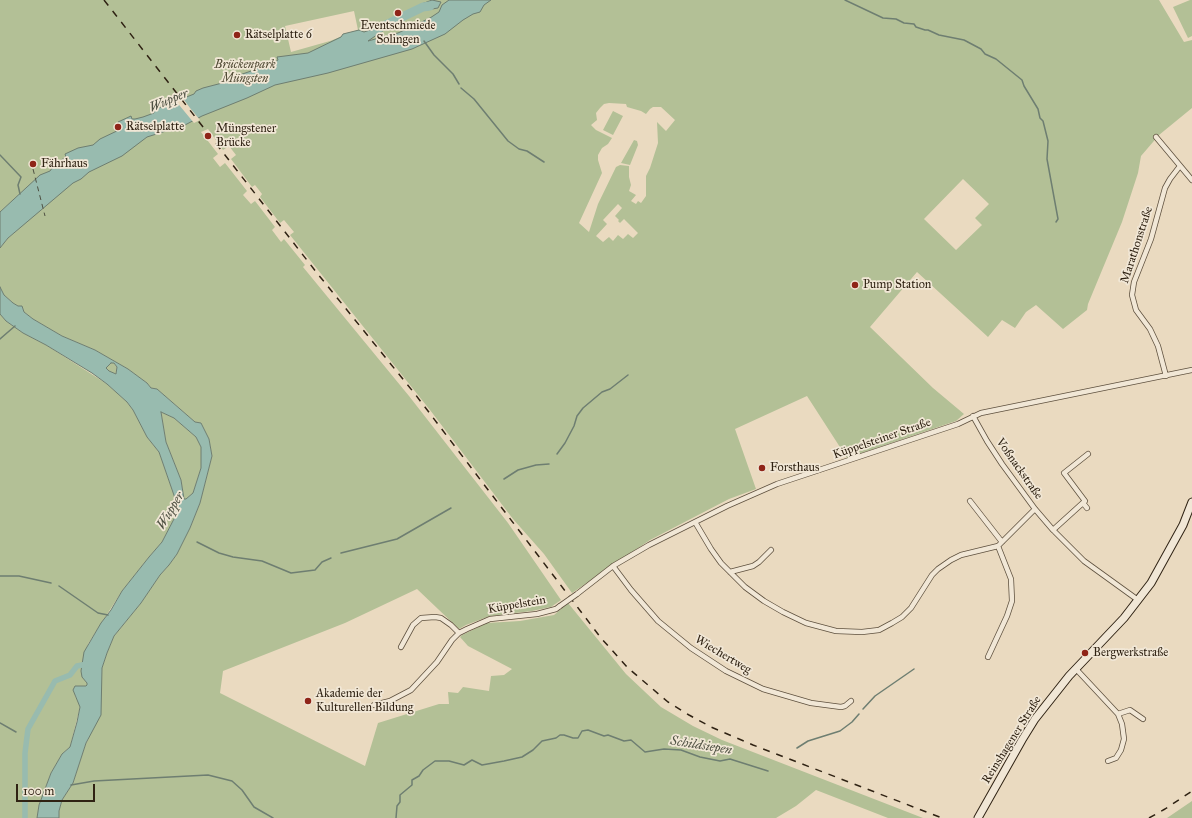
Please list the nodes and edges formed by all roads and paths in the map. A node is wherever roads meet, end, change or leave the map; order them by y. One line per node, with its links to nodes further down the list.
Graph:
1 (1156, 137): 2 (street)
2 (1180, 166): 3 (street); 5 (street, Marathonstraße)
3 (1192, 180)
4 (1192, 370): 5 (street, Küppelsteiner Straße)
5 (1166, 376): 6 (street, Küppelsteiner Straße)
6 (974, 416): 12 (street, Voßnackstraße); 13 (street, Küppelsteiner Straße)
7 (1088, 454): 10 (street)
8 (970, 501): 15 (street)
9 (1192, 502): 21 (main road, Reinshagener Straße)
10 (1083, 503): 11 (street); 14 (street)
11 (1087, 508)
12 (1035, 509): 14 (street, Voßnackstraße); 15 (street)
13 (695, 522): 18 (street, Küppelsteiner Straße); 19 (street)
14 (1053, 530): 21 (street, Voßnackstraße)
15 (1002, 542): 16 (street)
16 (998, 546): 19 (street); 24 (street)
17 (771, 550): 19 (street)
18 (614, 566): 20 (street, Küppelsteiner Straße); 26 (street, Wiechertweg)
19 (730, 572)
20 (577, 594): 22 (street, Küppelstein, bridge)
21 (1138, 600): 25 (main road, Reinshagener Straße)
22 (459, 634): 23 (street); 27 (street, Küppelstein)
23 (401, 647)
24 (988, 657)
25 (1076, 669): 28 (street); 31 (main road, Reinshagener Straße)
26 (851, 701)
27 (374, 705)
28 (1118, 714): 29 (street); 30 (street)
29 (1143, 719)
30 (1108, 761)
31 (978, 818)

